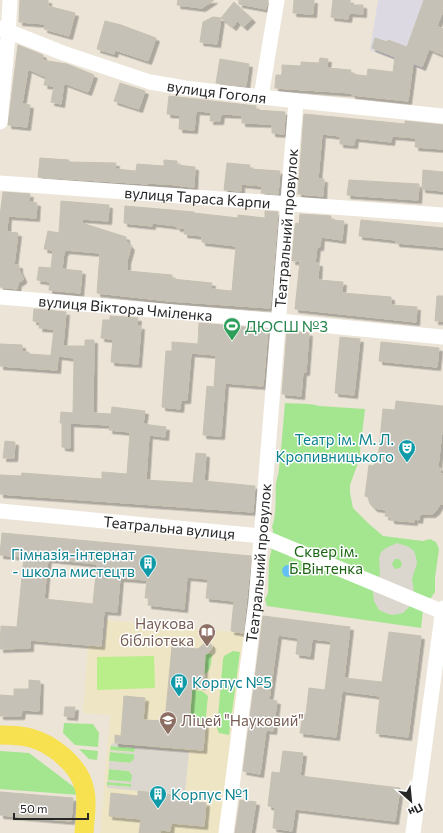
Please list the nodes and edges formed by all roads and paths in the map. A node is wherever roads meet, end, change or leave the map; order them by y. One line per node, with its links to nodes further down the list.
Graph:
1 (10, 0): 3 (street)
2 (277, 0): 4 (street)
3 (4, 30): 4 (street, вулиця Гоголя); 7 (street)
4 (261, 97): 5 (street, вулиця Гоголя)
5 (296, 101): 6 (street, вулиця Гоголя); 9 (street, Театральний провулок)
6 (443, 116)
7 (0, 122)
8 (0, 183): 9 (street, вулиця Тараса Карпи)
9 (288, 203): 10 (street, вулиця Тараса Карпи); 12 (street, Театральний провулок)
10 (443, 215)
11 (0, 297): 12 (street, вулиця Віктора Чміленка)
12 (279, 321): 13 (street, вулиця Віктора Чміленка); 15 (street, Театральний провулок)
13 (443, 337)
14 (0, 511): 15 (street, Театральна вулиця)
15 (261, 536): 17 (street, Театральна вулиця); 20 (street, Театральний провулок)
16 (443, 608): 17 (street)
17 (443, 612): 21 (street)
18 (0, 735): 19 (main road)
19 (84, 833)
20 (226, 833)
21 (413, 833)

